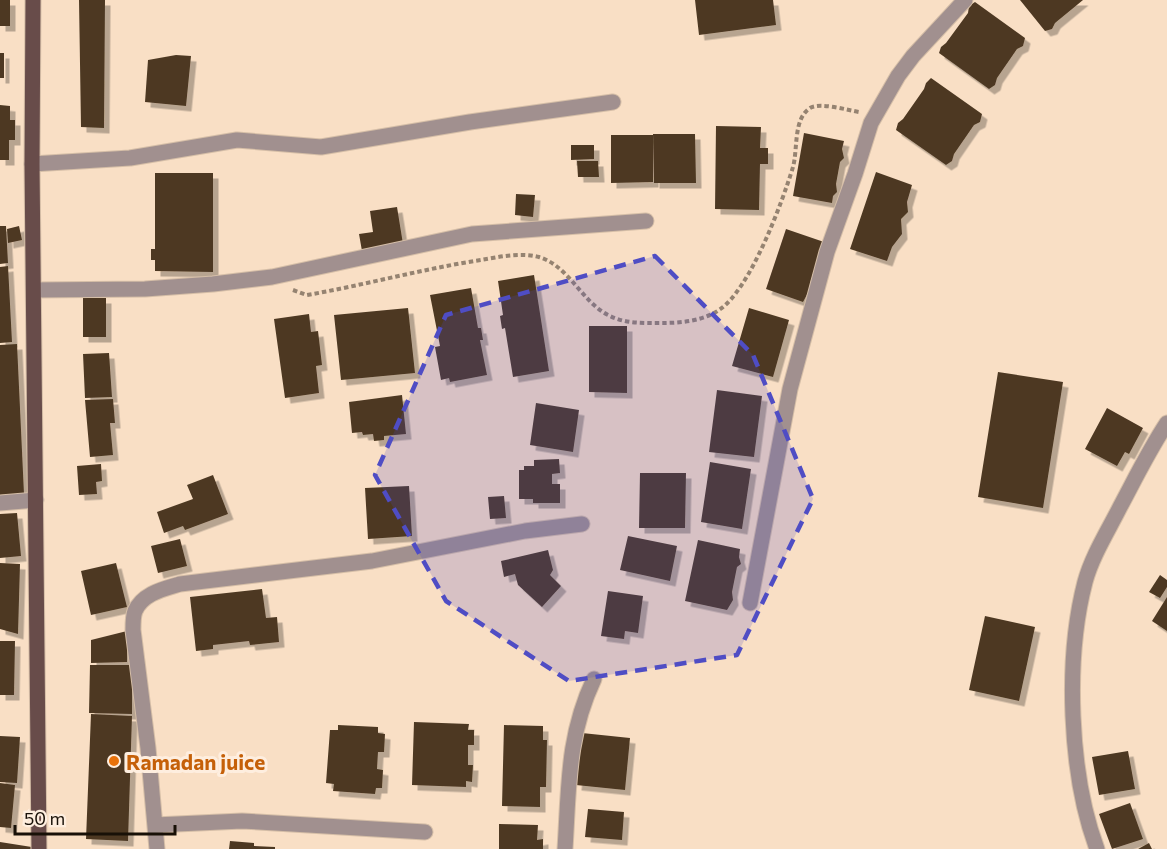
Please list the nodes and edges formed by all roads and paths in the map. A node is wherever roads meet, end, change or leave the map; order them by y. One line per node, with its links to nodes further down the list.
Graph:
1 (33, 0): 5 (main road)
2 (964, 0): 4 (street)
3 (614, 102): 5 (street)
4 (871, 123): 7 (path); 13 (street)
5 (32, 164): 8 (main road)
6 (646, 221): 7 (street)
7 (272, 277): 8 (street)
8 (34, 290): 10 (main road)
9 (1167, 423): 20 (street)
10 (36, 500): 11 (street); 17 (main road)
11 (0, 504)
12 (582, 524): 15 (street)
13 (750, 603)
14 (594, 679): 19 (street)
15 (155, 825): 16 (street); 18 (street)
16 (425, 832)
17 (39, 849)
18 (157, 849)
19 (565, 849)
20 (1097, 849)

